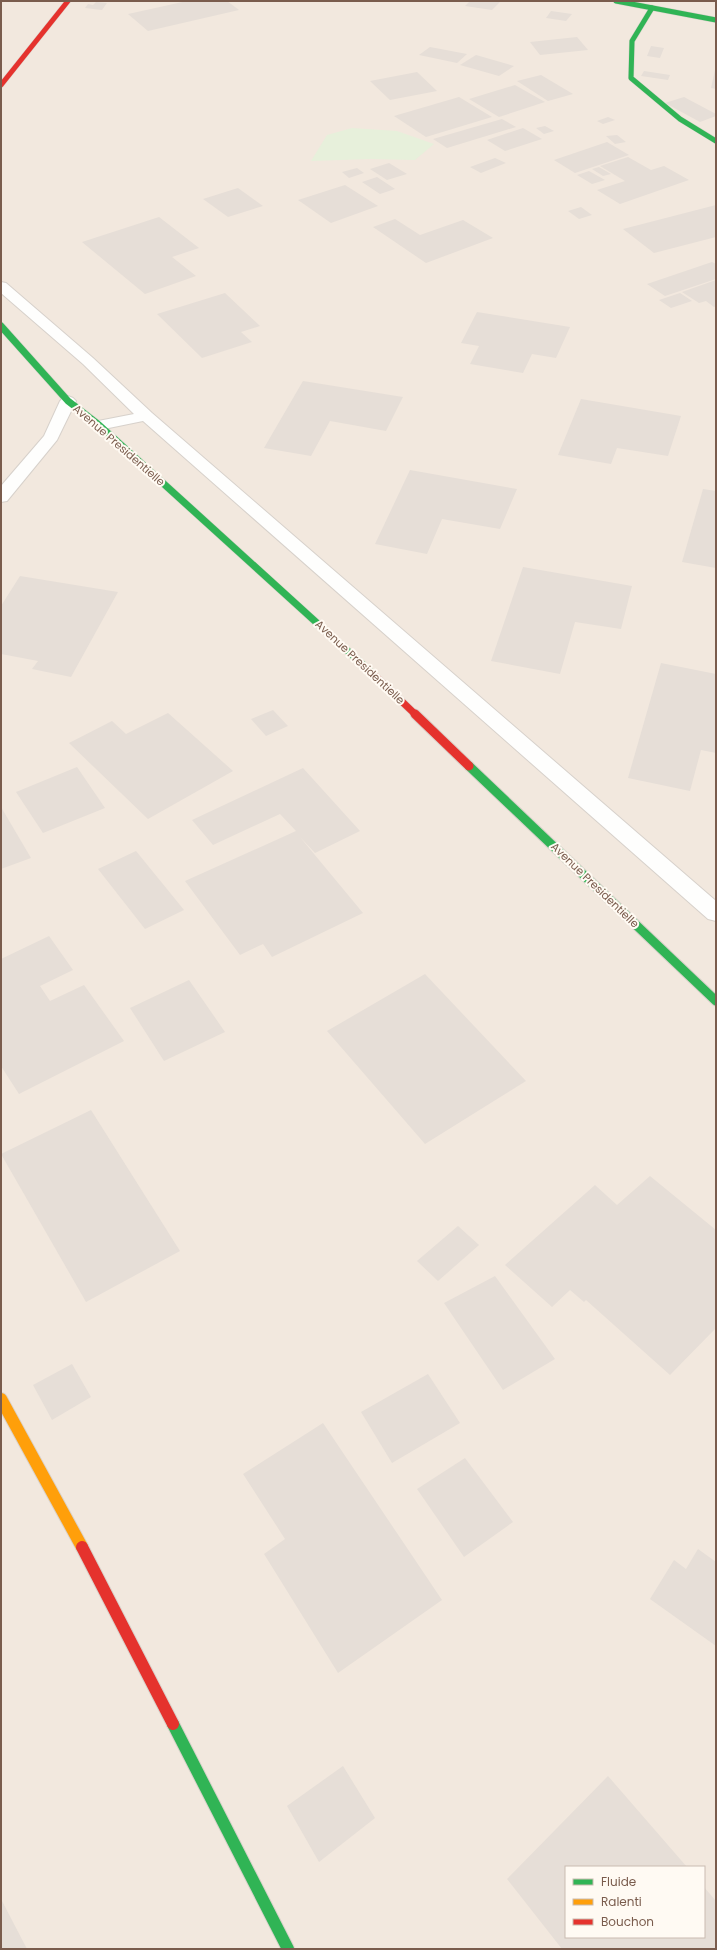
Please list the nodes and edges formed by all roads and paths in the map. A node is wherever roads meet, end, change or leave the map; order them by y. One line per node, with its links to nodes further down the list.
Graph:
1 (68, 1): 5 (street)
2 (616, 1): 3 (street)
3 (652, 8): 4 (street); 6 (street)
4 (716, 20)
5 (1, 85)
6 (716, 141)
7 (1, 286): 10 (street)
8 (1, 326): 9 (street, Avenue Presidentielle)
9 (68, 400): 11 (street, Avenue Presidentielle); 12 (street)
10 (146, 416): 11 (street); 13 (street)
11 (99, 425): 14 (street, Avenue Presidentielle)
12 (1, 497)
13 (716, 913)
14 (716, 1001)
15 (1, 1399): 16 (street)
16 (288, 1949)

